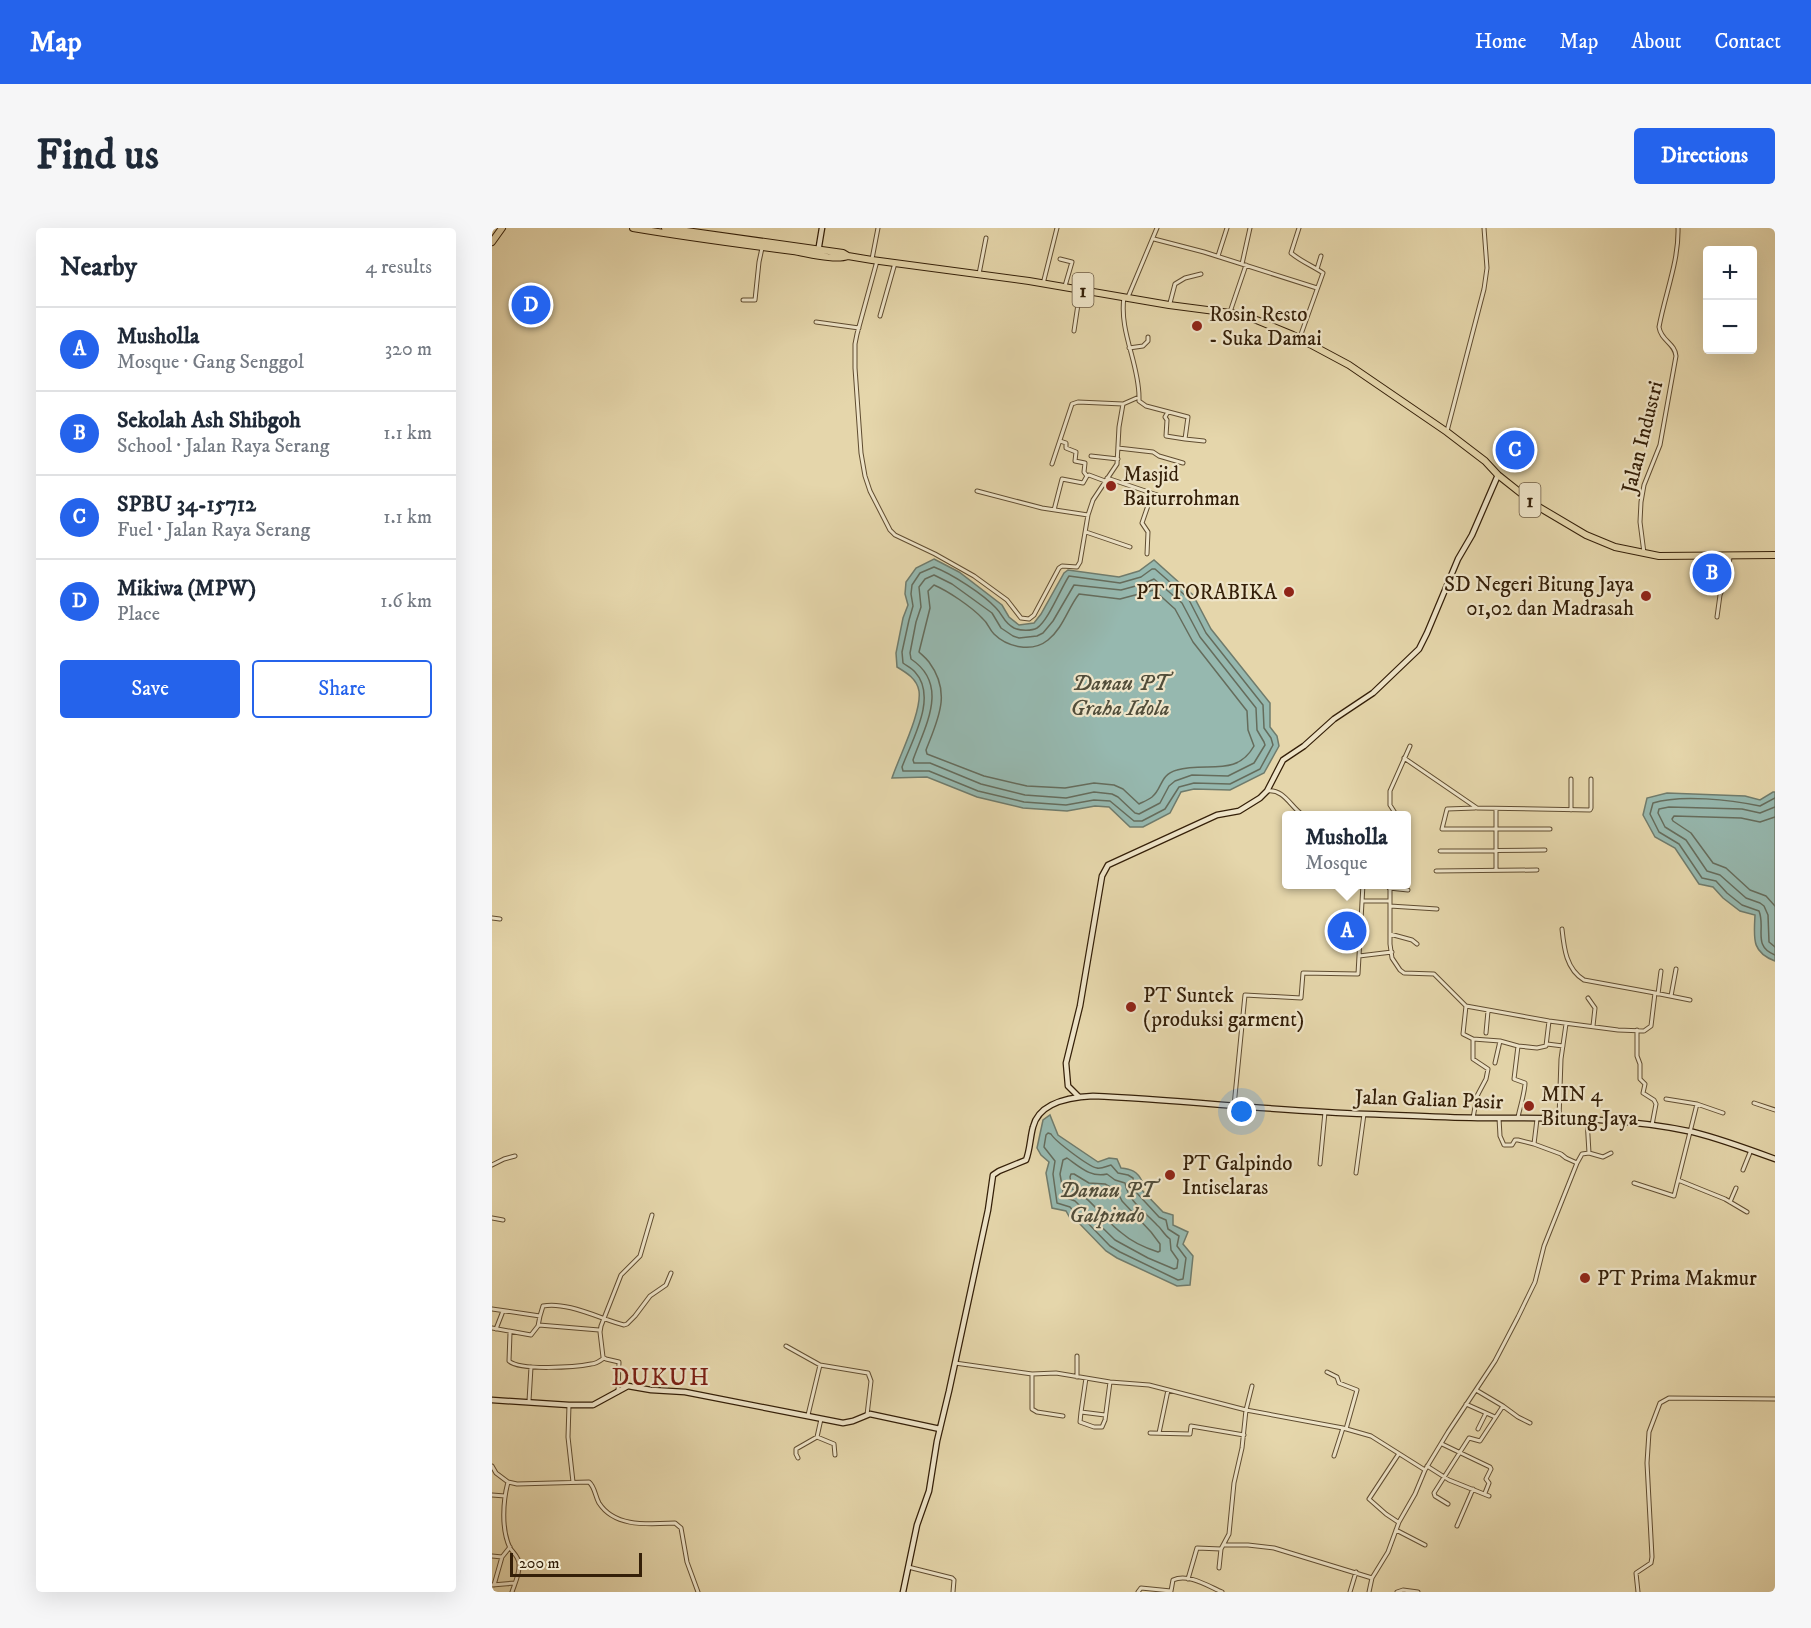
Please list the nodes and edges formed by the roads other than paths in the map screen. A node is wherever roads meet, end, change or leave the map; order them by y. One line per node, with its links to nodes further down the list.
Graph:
1 (502, 228): 16 (highway)
2 (633, 228): 13 (highway, 1)
3 (665, 228): 13 (highway, 1)
4 (822, 228): 18 (street)
5 (878, 228): 22 (street)
6 (1057, 228): 28 (street)
7 (1157, 228): 15 (street)
8 (1227, 228): 19 (street)
9 (1250, 228): 24 (street)
10 (1299, 228): 25 (street)
11 (1484, 228): 46 (street)
12 (1678, 228): 66 (street, Jalan Industri)
13 (688, 232): 17 (highway, 1); 18 (highway, 1)
14 (986, 238): 26 (street)
15 (1154, 239): 19 (street); 32 (street)
16 (492, 242)
17 (762, 247): 18 (highway, 1); 33 (street)
18 (818, 252): 22 (highway, 1)
19 (1218, 256): 24 (street)
20 (1321, 256): 25 (street)
21 (1060, 259): 29 (street)
22 (875, 260): 23 (highway, 1); 38 (street)
23 (896, 262): 26 (highway, 1); 36 (street)
24 (1244, 265): 30 (street); 35 (street)
25 (1317, 269): 30 (street)
26 (979, 274): 28 (highway, 1)
27 (1201, 274): 34 (street)
28 (1042, 284): 29 (highway, 1)
29 (1065, 288): 31 (highway, 1)
30 (1317, 288): 41 (street)
31 (1080, 290): 32 (highway, 1); 39 (street)
32 (1125, 298): 34 (highway, 1); 42 (street)
33 (743, 300)
34 (1169, 305): 35 (highway, 1)
35 (1229, 313): 41 (highway, 1)
36 (880, 316)
37 (816, 322): 38 (street)
38 (859, 328): 63 (street)
39 (1074, 331)
40 (1148, 337): 42 (street)
41 (1300, 338): 46 (highway, 1)
42 (1129, 348): 43 (street)
43 (1139, 397): 44 (street); 45 (street)
44 (1123, 404): 48 (street); 50 (street)
45 (1168, 412): 47 (street); 47 (street)
46 (1447, 432): 55 (highway, 1)
47 (1185, 438): 49 (street)
48 (1060, 441): 54 (street); 56 (street)
49 (1203, 441)
50 (1119, 448): 52 (street); 53 (street)
51 (1091, 456): 52 (street)
52 (1118, 459): 57 (street)
53 (1183, 463)
54 (1052, 464)
55 (1498, 475): 66 (highway, 1); 74 (street)
56 (1087, 476): 57 (street); 61 (street)
57 (1106, 480): 59 (street); 62 (street)
58 (977, 491): 61 (street)
59 (1152, 494): 60 (street); 65 (street)
60 (1172, 500)
61 (1054, 510): 62 (street)
62 (1088, 515): 63 (street)
63 (1086, 532): 64 (street)
64 (1130, 547)
65 (1147, 554)
66 (1644, 554): 68 (highway, 1)
67 (1775, 555): 68 (highway, 1)
68 (1730, 556): 69 (street)
69 (1717, 617)
70 (1410, 746): 71 (street)
71 (1404, 758): 75 (street); 79 (street)
72 (1571, 778): 77 (street)
73 (1591, 779): 77 (street)
74 (1267, 791): 78 (street); 123 (street)
75 (1477, 808): 76 (street); 81 (street)
76 (1496, 808): 77 (street); 81 (street)
77 (1571, 810)
78 (1299, 811)
79 (1394, 811)
80 (1550, 829): 81 (street)
81 (1496, 830): 82 (street)
82 (1495, 850): 83 (street); 84 (street); 85 (street)
83 (1545, 850)
84 (1440, 851)
85 (1496, 869): 86 (street); 87 (street)
86 (1537, 870)
87 (1436, 871)
88 (1362, 889): 92 (street)
89 (1389, 889): 93 (street)
90 (1403, 889): 91 (street)
91 (1408, 890)
92 (1362, 902): 93 (street); 101 (street)
93 (1390, 904): 94 (street); 98 (street)
94 (1437, 909)
95 (492, 918): 96 (street)
96 (500, 920)
97 (1562, 929): 104 (street)
98 (1390, 934): 99 (street); 100 (street)
99 (1417, 944)
100 (1392, 952): 101 (street); 108 (street)
101 (1359, 956): 127 (street)
102 (1676, 969): 105 (street)
103 (1661, 972): 104 (street)
104 (1657, 994): 105 (street); 113 (street)
105 (1671, 996): 107 (street)
106 (1588, 998): 112 (street)
107 (1690, 1000)
108 (1466, 1006): 109 (street); 115 (street)
109 (1488, 1011): 110 (street); 114 (street)
110 (1549, 1021): 111 (street); 117 (street)
111 (1566, 1023): 112 (street); 119 (street)
112 (1593, 1026): 113 (street)
113 (1636, 1030): 138 (street)
114 (1486, 1033)
115 (1473, 1039): 116 (street); 132 (street)
116 (1500, 1041): 118 (street); 120 (street)
117 (1547, 1044): 118 (street); 119 (street)
118 (1518, 1046): 121 (street)
119 (1563, 1046): 136 (street)
120 (1495, 1063)
121 (1525, 1085): 122 (street); 134 (street)
122 (1530, 1088)
123 (1078, 1096): 127 (street, Jalan Galian Pasir); 171 (street)
124 (1666, 1099): 126 (street)
125 (1754, 1102): 128 (street)
126 (1697, 1104): 130 (street); 139 (street)
127 (1234, 1106): 129 (street, Jalan Galian Pasir)
128 (1775, 1110)
129 (1325, 1112): 131 (street, Jalan Galian Pasir); 147 (street)
130 (1723, 1113)
131 (1364, 1114): 132 (street, Jalan Galian Pasir); 150 (street)
132 (1473, 1118): 133 (street, Jalan Galian Pasir)
133 (1499, 1118): 134 (street, Jalan Galian Pasir); 140 (street)
134 (1518, 1118): 135 (street, Jalan Galian Pasir)
135 (1537, 1118): 136 (street, Jalan Galian Pasir); 140 (street)
136 (1559, 1118): 137 (street, Jalan Galian Pasir)
137 (1587, 1119): 138 (street, Jalan Galian Pasir); 142 (street)
138 (1652, 1125): 139 (street, Jalan Galian Pasir)
139 (1691, 1132): 141 (street, Jalan Galian Pasir); 151 (street)
140 (1534, 1144): 146 (street)
141 (1751, 1150): 145 (street, Jalan Galian Pasir); 149 (street)
142 (1589, 1153): 143 (street); 146 (street)
143 (1611, 1153)
144 (516, 1156): 148 (street)
145 (1775, 1159)
146 (1577, 1163): 181 (street)
147 (1320, 1164)
148 (492, 1165)
149 (1743, 1170)
150 (1356, 1173)
151 (1678, 1180): 152 (street); 154 (street)
152 (1634, 1183)
153 (1736, 1188): 154 (street)
154 (1730, 1202): 155 (street)
155 (1747, 1212)
156 (651, 1215): 163 (street)
157 (492, 1218): 158 (street)
158 (503, 1220)
159 (671, 1273): 163 (street)
160 (492, 1309): 161 (street)
161 (503, 1310): 162 (street); 165 (street)
162 (540, 1316): 163 (street); 164 (street)
163 (604, 1317): 166 (street)
164 (538, 1325): 166 (street); 167 (street)
165 (494, 1328): 167 (street)
166 (600, 1330): 170 (street)
167 (510, 1333): 173 (street)
168 (786, 1346): 172 (street)
169 (1077, 1356): 176 (street)
170 (604, 1358): 173 (street); 182 (street)
171 (955, 1363): 175 (street); 200 (street)
172 (820, 1365): 192 (street); 194 (street)
173 (531, 1367): 185 (street)
174 (1327, 1372): 199 (street)
175 (1032, 1374): 176 (street); 195 (street)
176 (1077, 1377): 177 (street)
177 (1086, 1378): 178 (street); 190 (street)
178 (1110, 1382): 180 (street); 193 (street)
179 (1252, 1386): 189 (street)
180 (1168, 1390): 189 (street); 203 (street)
181 (1476, 1390): 186 (street); 188 (street)
182 (618, 1392): 187 (street); 194 (street)
183 (1775, 1399): 248 (street)
184 (492, 1400): 185 (street)
185 (529, 1402): 187 (street)
186 (1466, 1404): 191 (street); 206 (street)
187 (569, 1405): 217 (street)
188 (1503, 1406): 196 (street); 198 (street)
189 (1246, 1410): 199 (street); 204 (street)
190 (1081, 1412): 193 (street); 193 (street)
191 (1486, 1413): 196 (street); 201 (street)
192 (867, 1414): 197 (street); 200 (street)
193 (1105, 1415)
194 (808, 1416): 197 (street)
195 (1063, 1416)
196 (1495, 1417): 207 (street)
197 (821, 1419): 205 (street)
198 (1530, 1423)
199 (1345, 1428): 209 (street); 210 (street)
200 (940, 1429): 231 (street)
201 (1478, 1429)
202 (1150, 1432): 203 (street)
203 (1159, 1432): 204 (street)
204 (1244, 1435): 225 (street)
205 (817, 1437): 208 (street); 211 (street)
206 (1442, 1444): 207 (street); 213 (street)
207 (1461, 1454): 215 (street); 218 (street)
208 (836, 1455)
209 (1398, 1455): 214 (street); 222 (street)
210 (1334, 1456)
211 (798, 1458)
212 (492, 1466): 216 (street)
213 (1427, 1466): 214 (street); 215 (street)
214 (1425, 1470): 222 (street)
215 (1445, 1478): 218 (street); 221 (street)
216 (508, 1482): 217 (street); 220 (street)
217 (573, 1482): 239 (street)
218 (1473, 1489): 223 (street)
219 (492, 1494): 220 (street)
220 (504, 1496): 227 (street)
221 (1448, 1503)
222 (1399, 1522): 224 (street)
223 (1457, 1526)
224 (1396, 1530): 226 (street); 234 (street)
225 (1225, 1545): 228 (street); 233 (street)
226 (1425, 1545)
227 (510, 1547): 230 (street); 236 (street)
228 (1221, 1549): 232 (street); 235 (street)
229 (492, 1556): 230 (street)
230 (502, 1557): 237 (street)
231 (908, 1567): 240 (street); 241 (street)
232 (1219, 1568)
233 (1356, 1572): 234 (street); 244 (street)
234 (1372, 1578): 245 (street)
235 (1188, 1579): 242 (street); 243 (street)
236 (514, 1583): 237 (street); 238 (street)
237 (493, 1585)
238 (513, 1592)
239 (698, 1592)
240 (903, 1592)
241 (953, 1592)
242 (1138, 1592)
243 (1222, 1592)
244 (1350, 1592)
245 (1369, 1592)
246 (1397, 1592): 247 (street)
247 (1418, 1592)
248 (1638, 1592)

